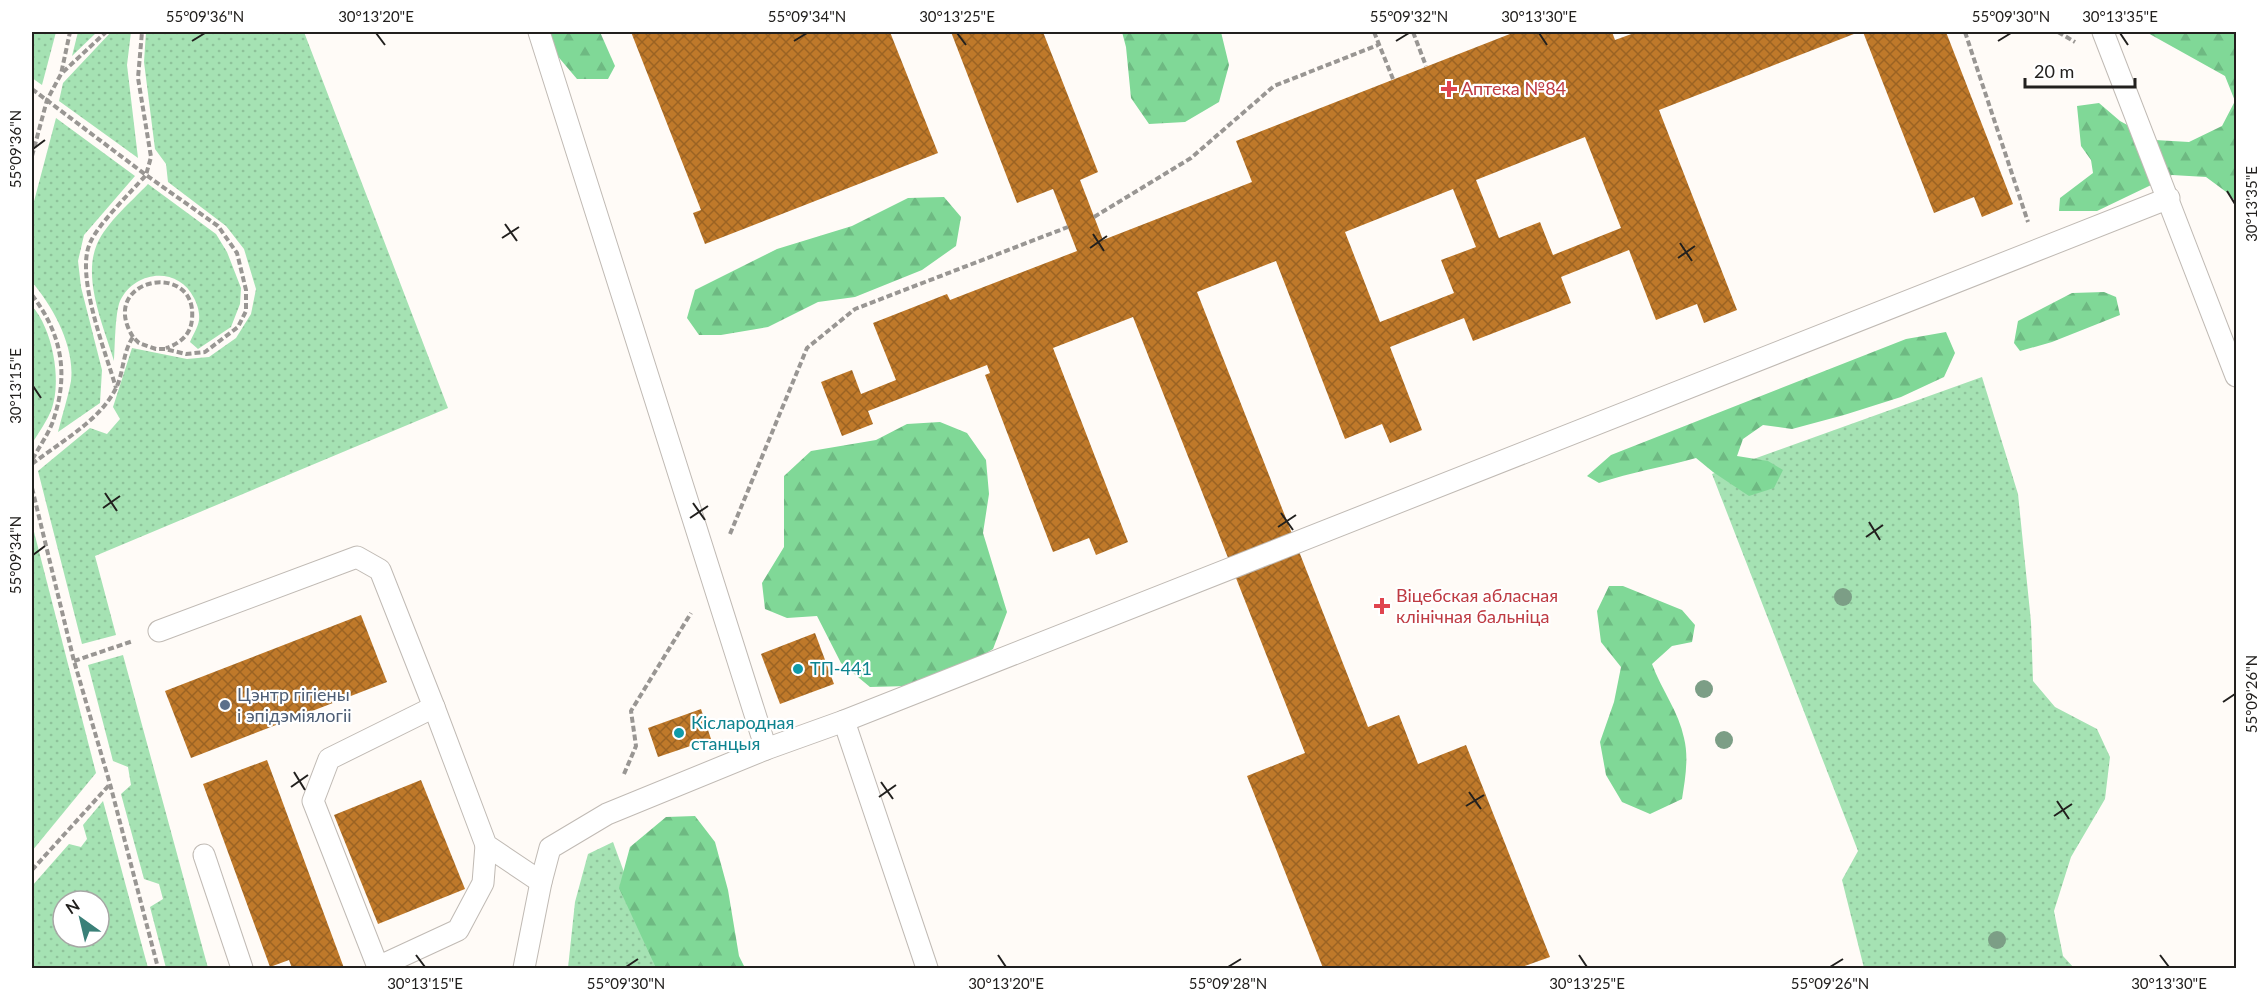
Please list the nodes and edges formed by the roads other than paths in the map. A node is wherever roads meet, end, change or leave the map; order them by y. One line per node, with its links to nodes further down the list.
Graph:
1 (539, 32): 8 (lane)
2 (2103, 32): 3 (lane)
3 (2169, 198): 4 (lane); 7 (lane)
4 (2236, 376)
5 (159, 631): 6 (lane)
6 (434, 707): 9 (lane); 12 (lane)
7 (844, 721): 8 (lane); 15 (lane)
8 (766, 749): 11 (lane)
9 (486, 845): 11 (lane); 12 (lane)
10 (204, 855): 13 (lane)
11 (541, 882): 14 (lane)
12 (377, 968)
13 (242, 969)
14 (524, 969)
15 (927, 969)

